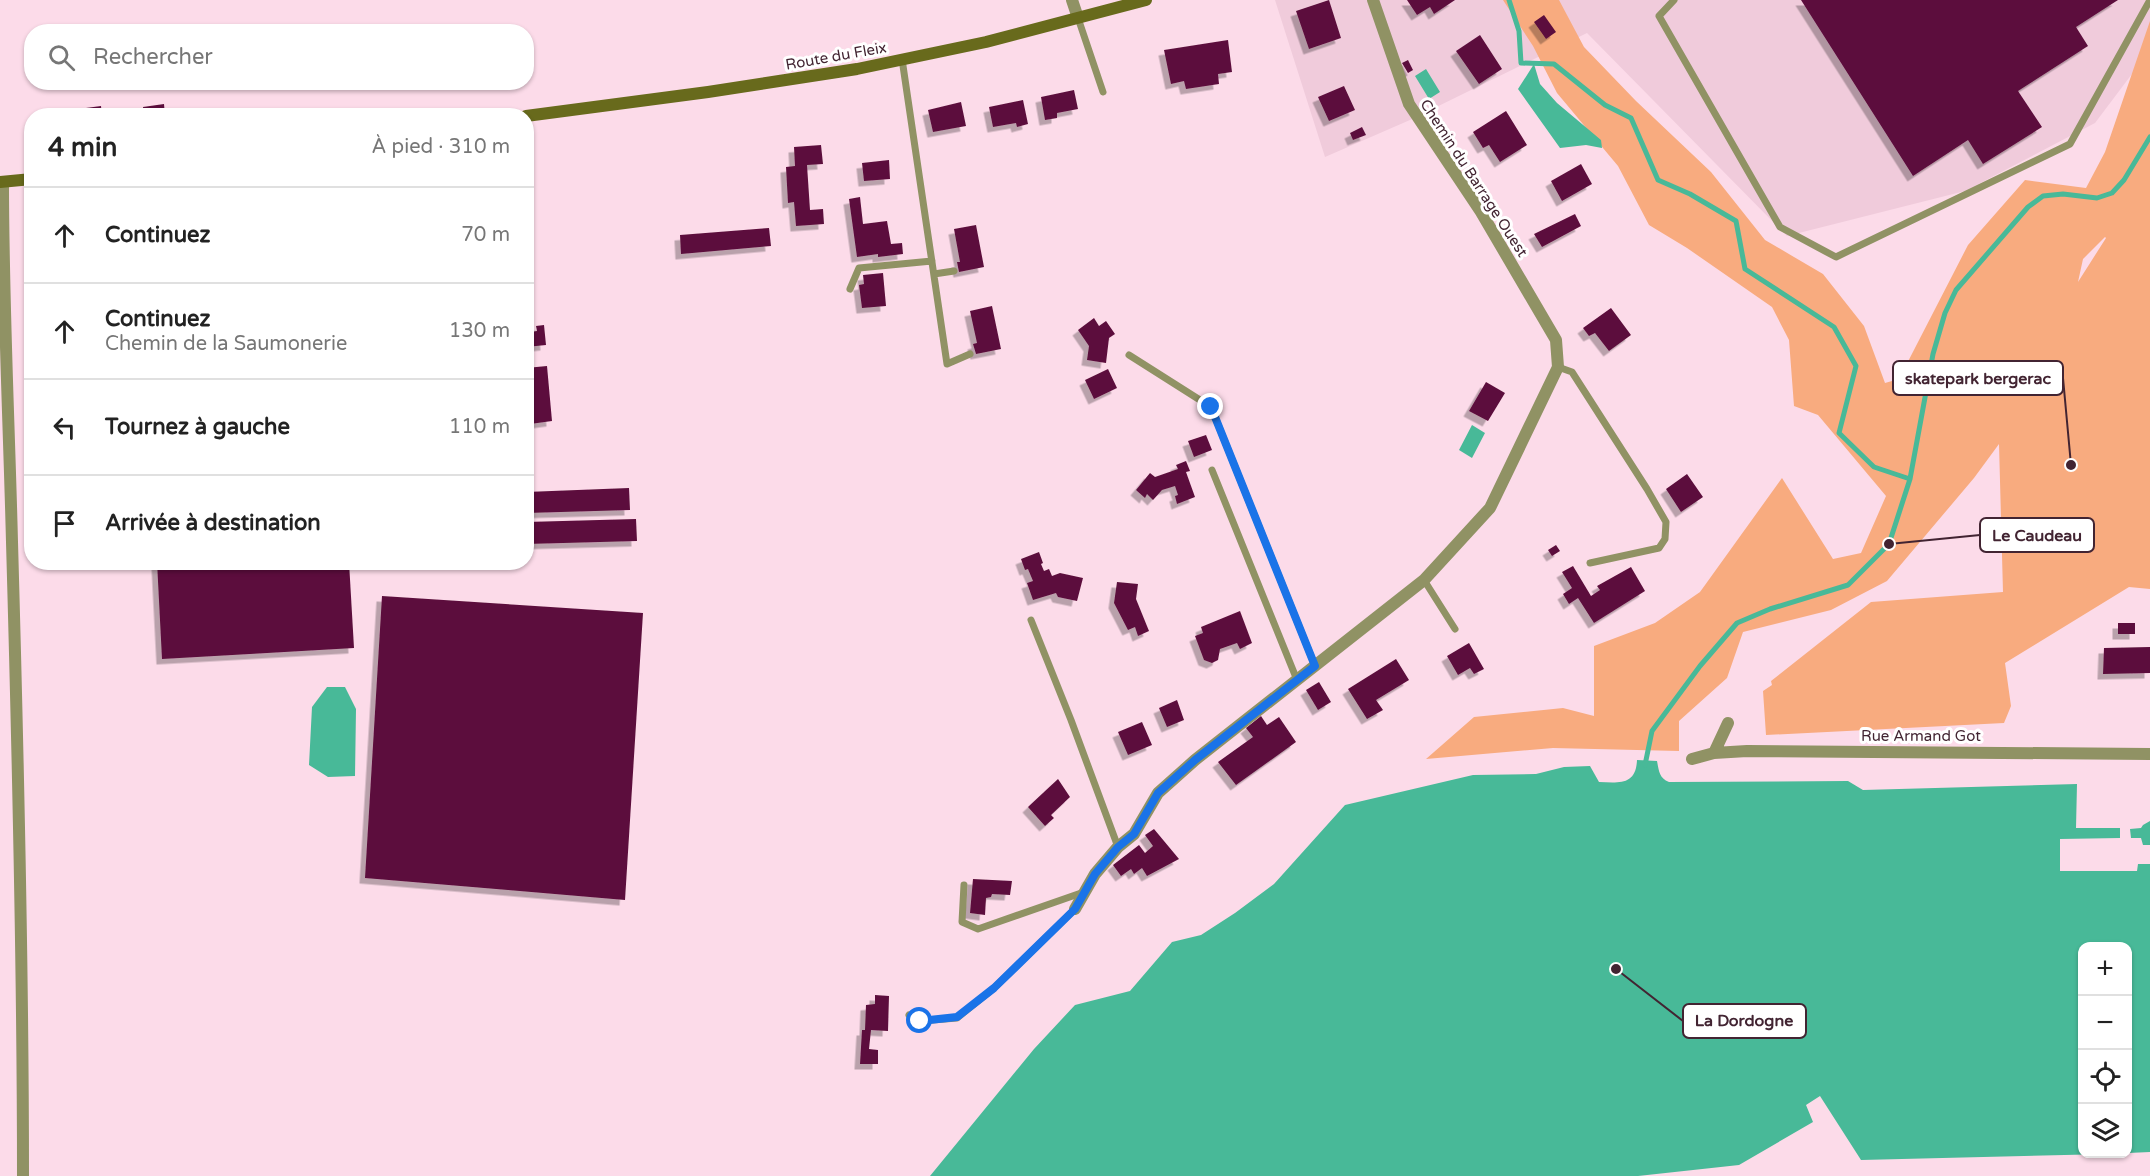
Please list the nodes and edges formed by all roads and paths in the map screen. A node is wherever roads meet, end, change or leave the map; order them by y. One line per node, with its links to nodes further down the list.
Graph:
1 (1072, 0): 6 (street)
2 (1146, 0): 6 (main road, Route du Fleix)
3 (1373, 0): 19 (street, Chemin du Barrage Ouest)
4 (1674, 0): 5 (lane)
5 (2150, 0)
6 (1078, 18): 7 (main road, Route du Fleix); 8 (lane)
7 (902, 59): 9 (main road, Route du Fleix); 12 (lane)
8 (1103, 92)
9 (534, 115)
10 (24, 180): 11 (main road)
11 (2, 182): 16 (street)
12 (932, 261): 14 (lane); 15 (lane)
13 (954, 271): 14 (lane)
14 (934, 274): 17 (lane)
15 (850, 289)
16 (3, 326): 36 (street)
17 (970, 354)
18 (1129, 355): 25 (lane)
19 (1558, 367): 21 (lane); 22 (street)
20 (1212, 470): 26 (lane)
21 (1590, 562)
22 (1424, 580): 24 (lane); 25 (street)
23 (1031, 620): 31 (lane)
24 (1455, 629)
25 (1315, 666): 26 (street)
26 (1297, 680): 31 (street)
27 (1728, 723): 28 (street)
28 (1714, 753): 29 (street, Rue Armand Got); 30 (street, Rue Armand Got)
29 (2150, 754)
30 (1692, 759)
31 (1118, 847): 33 (street)
32 (964, 885): 33 (lane)
33 (1086, 891): 34 (street)
34 (1075, 909): 35 (lane)
35 (909, 1015)
36 (23, 1176)

